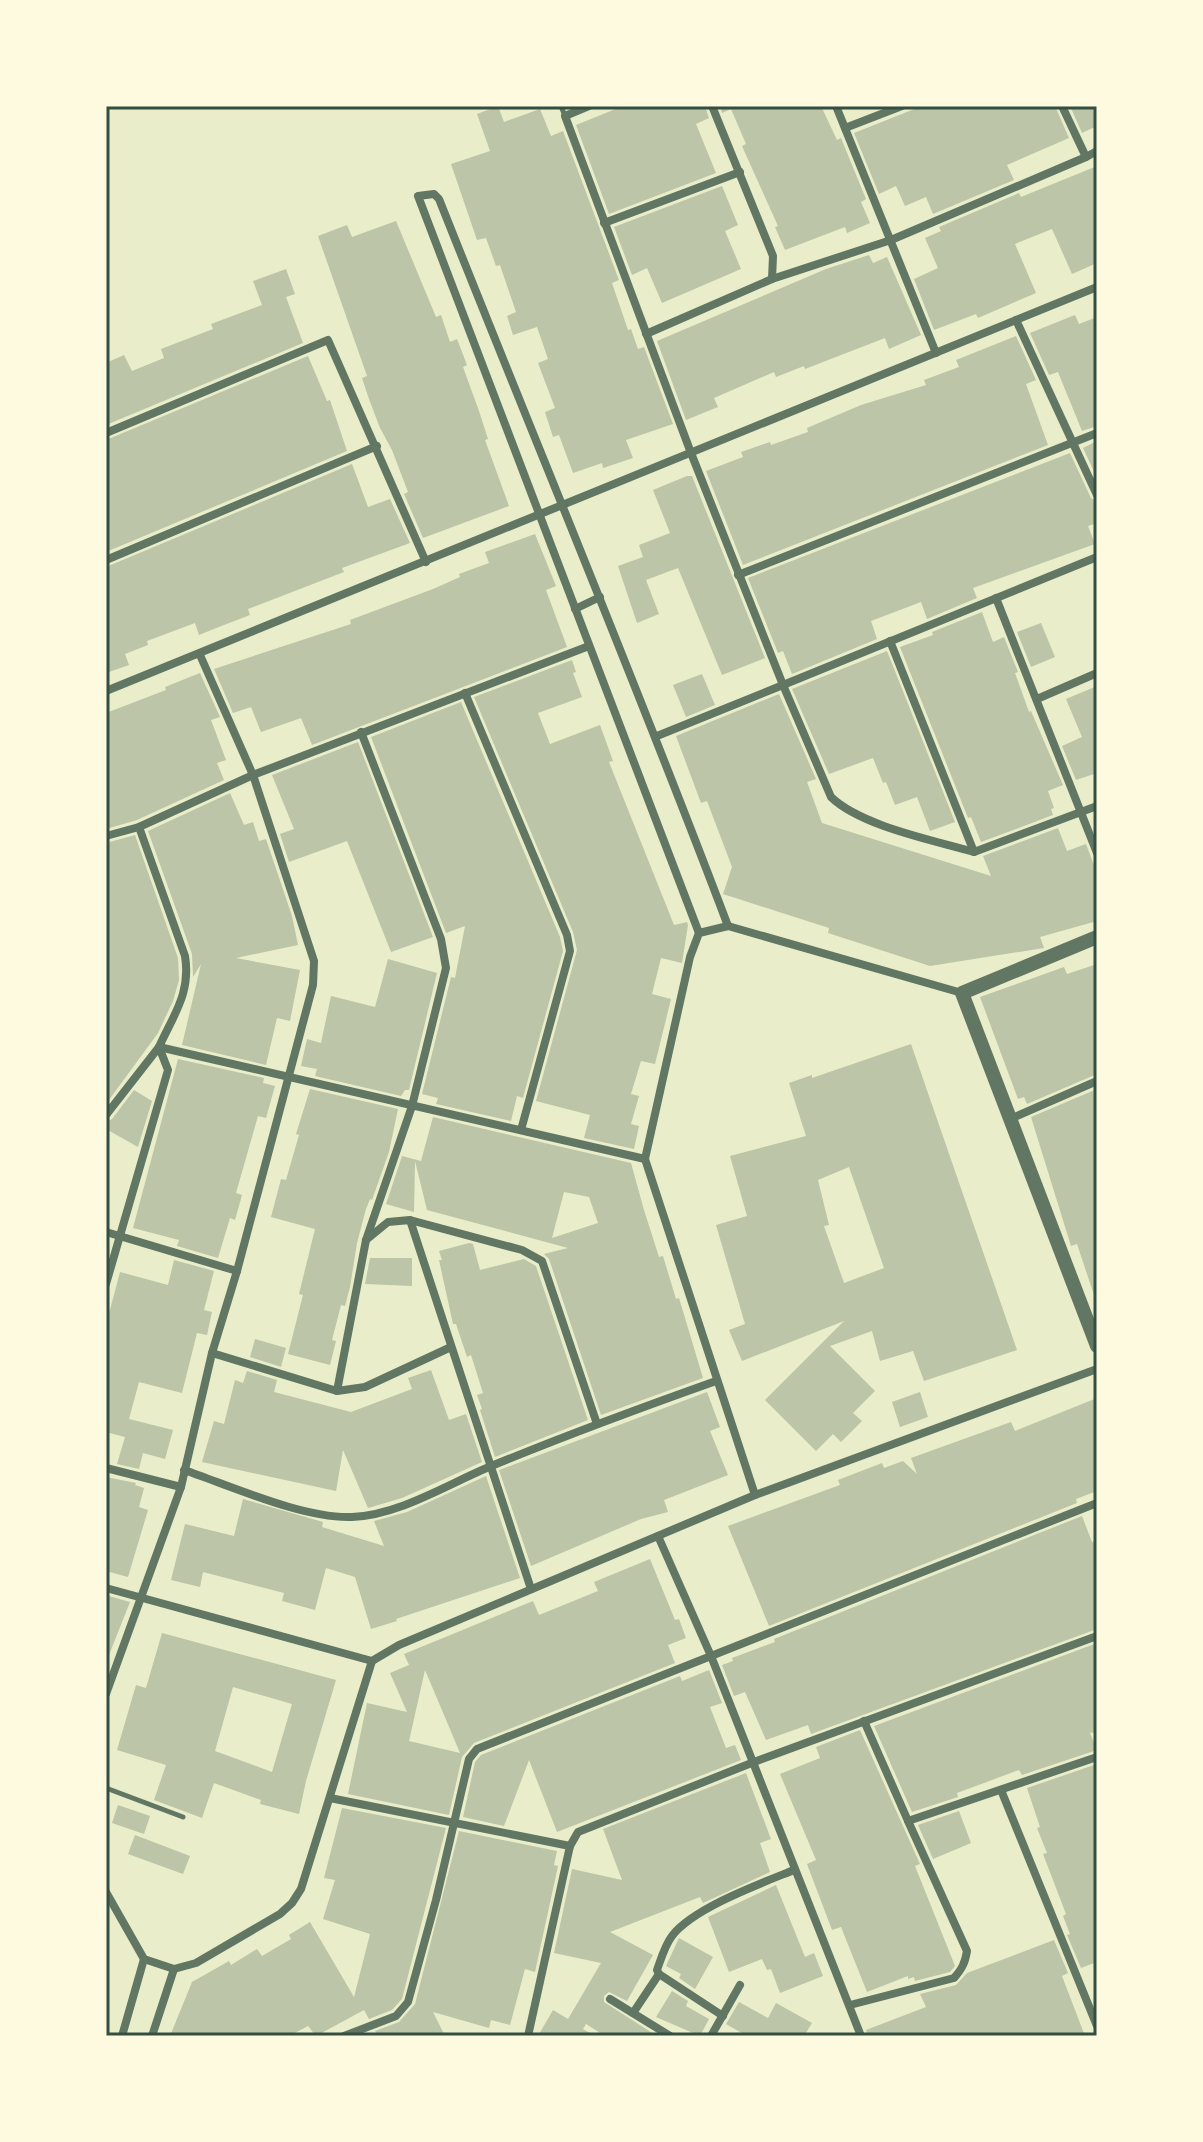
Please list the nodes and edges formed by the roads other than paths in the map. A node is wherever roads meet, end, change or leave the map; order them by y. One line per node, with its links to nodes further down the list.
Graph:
1 (561, 106): 7 (lane)
2 (589, 106): 7 (street)
3 (712, 106): 11 (street)
4 (836, 106): 8 (street)
5 (902, 106): 8 (street)
6 (1062, 106): 10 (street)
7 (565, 116): 12 (street)
8 (845, 128): 13 (street)
9 (1097, 151): 10 (street)
10 (1086, 157): 13 (street)
11 (740, 172): 12 (street); 14 (street)
12 (604, 223): 17 (street)
13 (891, 240): 14 (street); 18 (street)
14 (772, 279): 17 (street)
15 (1097, 287): 16 (street)
16 (1016, 320): 18 (street); 21 (street)
17 (646, 334): 23 (street)
18 (936, 353): 23 (street)
19 (106, 433): 22 (street)
20 (1097, 433): 21 (street)
21 (1073, 442): 24 (street); 30 (street)
22 (377, 446): 28 (street); 29 (street)
23 (691, 453): 25 (street); 30 (street)
24 (1097, 495)
25 (560, 506): 26 (street); 26 (street); 31 (street)
26 (541, 515): 29 (street); 33 (street)
27 (1097, 557): 32 (street)
28 (106, 560)
29 (426, 562): 36 (street)
30 (738, 575): 38 (street)
31 (600, 597): 33 (street); 43 (street)
32 (996, 598): 34 (street); 41 (street)
33 (575, 609): 35 (street)
34 (890, 641): 38 (street); 49 (street)
35 (589, 646): 40 (street); 52 (street)
36 (200, 655): 39 (street); 44 (street)
37 (1097, 673): 41 (street)
38 (783, 685): 43 (street); 49 (street)
39 (106, 691)
40 (465, 693): 42 (street); 61 (street)
41 (1037, 699): 46 (street)
42 (361, 732): 44 (street); 58 (street)
43 (657, 736): 51 (street)
44 (253, 775): 47 (street); 56 (street)
45 (1097, 806): 46 (street)
46 (1081, 812): 49 (street); 50 (street)
47 (139, 827): 48 (street); 55 (street)
48 (106, 836)
49 (974, 852)
50 (1097, 853)
51 (728, 926): 52 (street); 54 (street)
52 (699, 933): 62 (street)
53 (1097, 937): 54 (street)
54 (962, 993): 60 (street)
55 (159, 1047): 56 (street); 59 (street); 65 (street)
56 (290, 1077): 58 (street); 67 (street)
57 (1097, 1081): 60 (street)
58 (412, 1106): 61 (street); 66 (street)
59 (106, 1115)
60 (1010, 1119): 69 (street)
61 (521, 1130): 62 (street)
62 (645, 1159): 73 (street)
63 (410, 1220): 66 (street); 70 (street); 75 (street)
64 (106, 1232): 65 (street)
65 (120, 1237): 67 (street); 68 (street)
66 (366, 1240): 74 (street)
67 (237, 1271): 71 (street)
68 (106, 1284)
69 (1097, 1346)
70 (451, 1347): 74 (street); 76 (street)
71 (212, 1353): 74 (street); 78 (street)
72 (1097, 1369): 80 (street)
73 (716, 1381): 75 (street); 80 (street)
74 (337, 1391)
75 (597, 1424): 76 (street)
76 (490, 1467): 78 (street); 84 (street)
77 (106, 1468): 79 (street)
78 (184, 1470): 79 (street)
79 (181, 1487): 85 (street)
80 (755, 1495): 82 (street)
81 (1097, 1503): 87 (street)
82 (658, 1536): 84 (street); 87 (street)
83 (106, 1588): 85 (street)
84 (531, 1589): 88 (street)
85 (142, 1597): 88 (street); 89 (street)
86 (1097, 1636): 90 (street)
87 (711, 1656): 92 (street); 98 (street)
88 (372, 1661): 95 (street)
89 (106, 1694)
90 (864, 1721): 92 (street); 97 (street)
91 (1097, 1757): 94 (street)
92 (754, 1762): 99 (street); 100 (street)
93 (106, 1788): 96 (lane)
94 (1001, 1790): 97 (street); 110 (street)
95 (330, 1798): 98 (street); 103 (street)
96 (183, 1817)
97 (908, 1821): 107 (street)
98 (454, 1823): 99 (street); 113 (street)
99 (570, 1846): 114 (street)
100 (794, 1870): 104 (street); 107 (street)
101 (106, 1892): 102 (street)
102 (144, 1959): 103 (street); 111 (street)
103 (174, 1969): 112 (street)
104 (659, 1974): 108 (street); 109 (street)
105 (740, 1985): 109 (street)
106 (610, 1999): 108 (street)
107 (850, 2005): 117 (street)
108 (633, 2013): 115 (street)
109 (723, 2016): 116 (street)
110 (1097, 2026)
111 (122, 2036)
112 (152, 2036)
113 (344, 2036)
114 (528, 2036)
115 (670, 2036)
116 (711, 2036)
117 (861, 2036)

